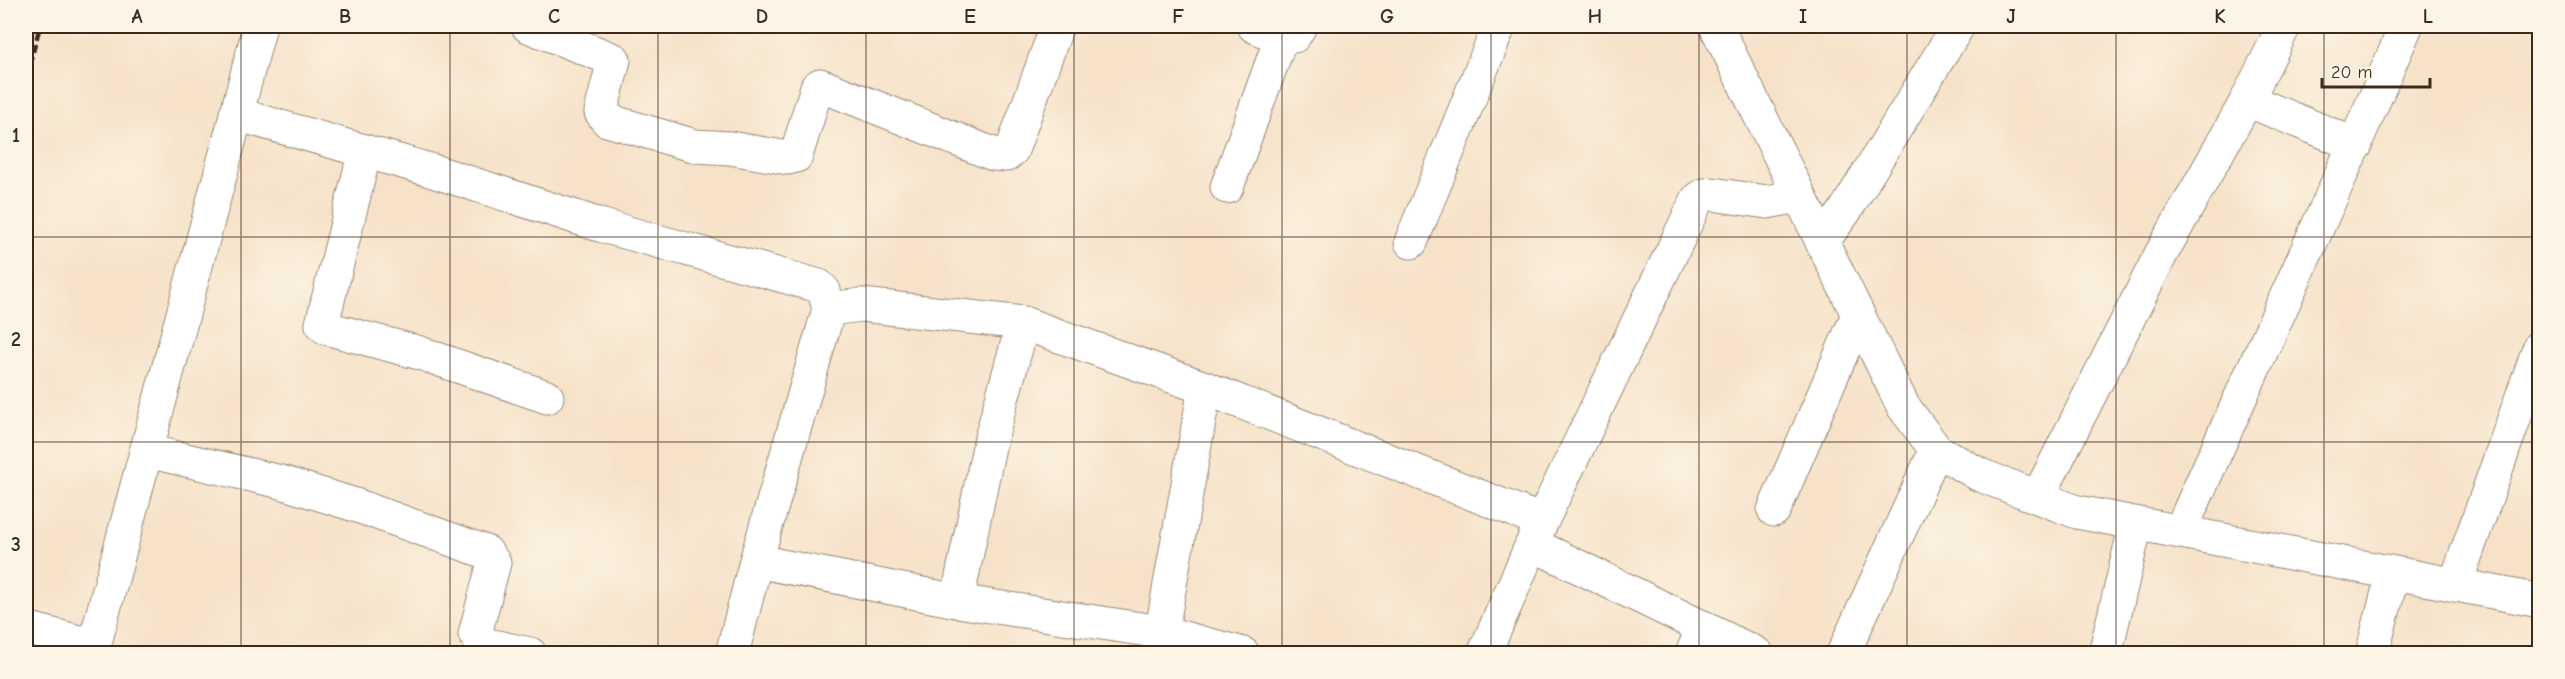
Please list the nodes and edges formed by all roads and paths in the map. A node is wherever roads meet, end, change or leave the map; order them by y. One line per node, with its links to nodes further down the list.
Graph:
1 (260, 26): 11 (street)
2 (528, 26): 3 (street)
3 (1057, 26)
4 (1499, 26): 16 (street)
5 (1716, 26): 15 (street)
6 (1958, 26): 17 (street)
7 (2284, 26): 10 (street)
8 (2406, 26): 12 (street)
9 (1278, 30): 14 (street)
10 (2247, 100): 12 (street); 26 (street)
11 (236, 114): 13 (street); 25 (street)
12 (2356, 145): 30 (street)
13 (365, 151): 18 (street); 23 (street)
14 (1227, 187)
15 (1799, 196): 17 (street); 29 (street)
16 (1411, 242)
17 (1822, 242): 19 (street)
18 (829, 309): 20 (street); 31 (street)
19 (1858, 315): 24 (street); 27 (street)
20 (1023, 323): 22 (street); 34 (street)
21 (2540, 346): 33 (street)
22 (1205, 388): 29 (street); 38 (street)
23 (546, 397)
24 (1936, 450): 26 (street); 45 (street)
25 (147, 451): 39 (street); 40 (street)
26 (2038, 497): 28 (street)
27 (1774, 510)
28 (2136, 524): 30 (street); 46 (street)
29 (1537, 532): 37 (street); 43 (street)
30 (2180, 532): 32 (street)
31 (756, 561): 34 (street); 41 (street)
32 (2393, 573): 33 (street); 47 (street)
33 (2455, 585): 35 (street)
34 (957, 601): 38 (street)
35 (2540, 601)
36 (26, 628): 39 (street)
37 (1697, 640): 44 (street)
38 (1159, 643): 42 (street)
39 (93, 650)
40 (530, 654)
41 (732, 654)
42 (1243, 654)
43 (1484, 654)
44 (1757, 654)
45 (1843, 654)
46 (2105, 654)
47 (2372, 654)

